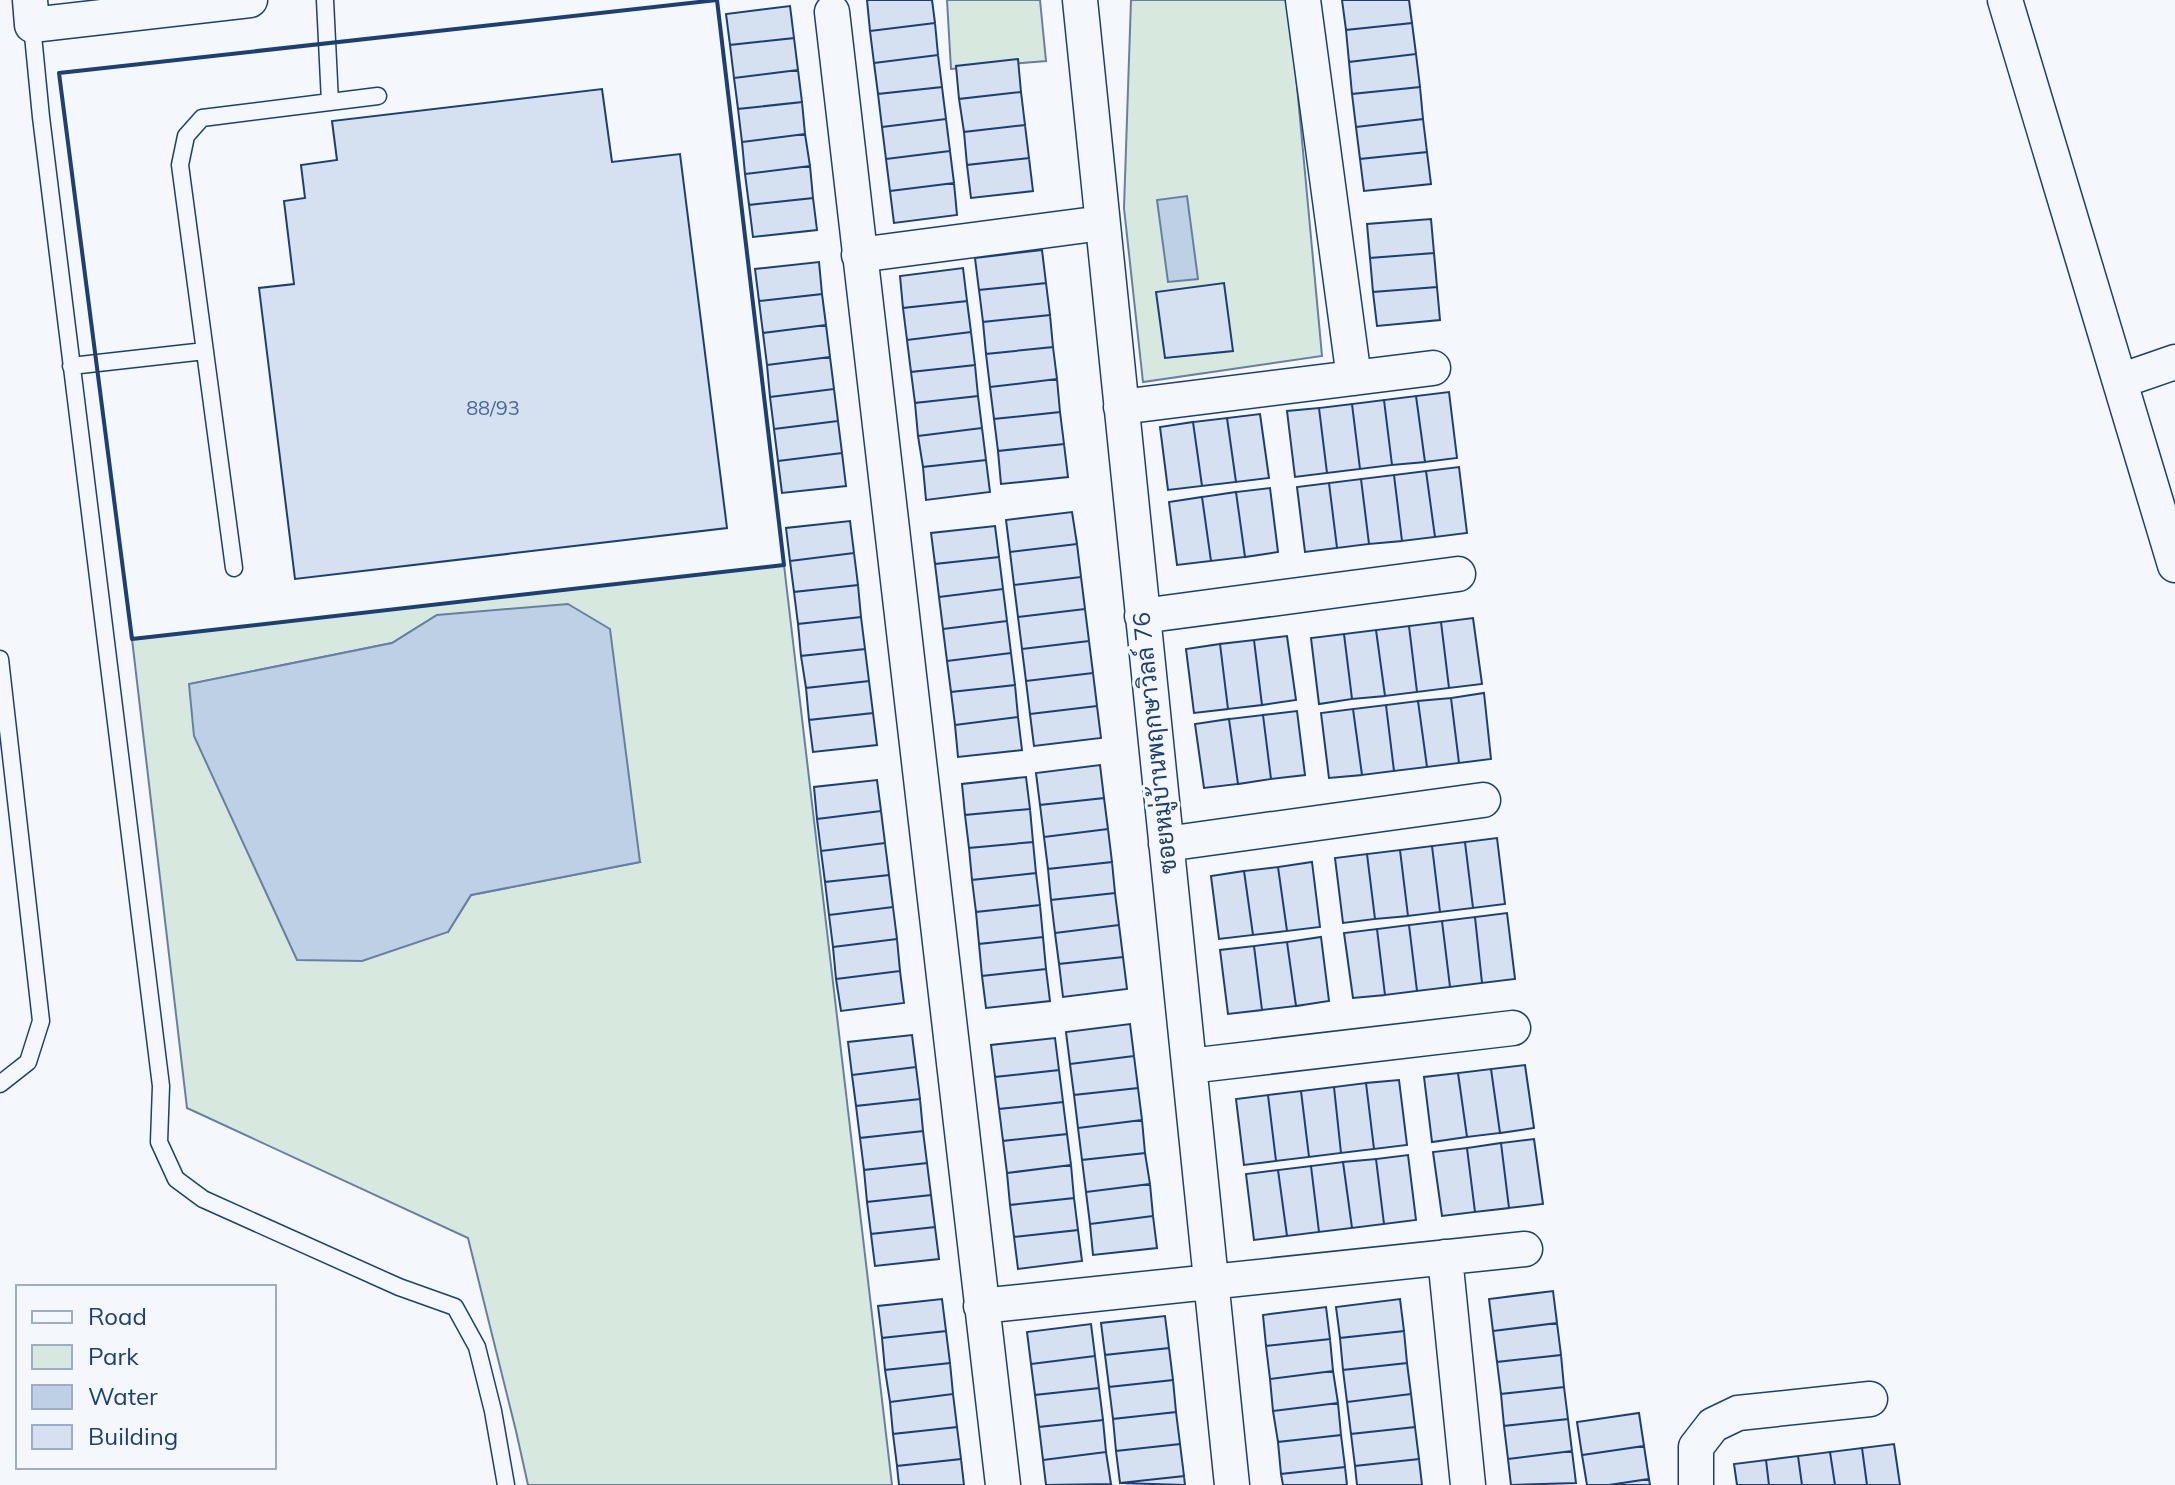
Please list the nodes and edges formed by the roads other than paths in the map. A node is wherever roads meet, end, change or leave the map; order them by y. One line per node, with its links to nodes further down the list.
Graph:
1 (250, 0): 6 (street)
2 (325, 0): 9 (lane)
3 (1080, 0): 10 (street, ซอยหมู่บ้านพฤกษาวิลล์ 76)
4 (1303, 0): 16 (street)
5 (2005, 0): 17 (street)
6 (31, 12): 14 (lane)
7 (832, 12): 11 (street)
8 (378, 96): 9 (lane)
9 (330, 102): 12 (lane)
10 (1102, 223): 11 (street); 18 (street, ซอยหมู่บ้านพฤกษาวิลล์ 76)
11 (859, 255): 32 (street)
12 (205, 351): 14 (lane); 20 (lane)
13 (2175, 362): 17 (street)
14 (71, 366): 34 (lane)
15 (1433, 368): 16 (street)
16 (1354, 378): 18 (street)
17 (2120, 381): 19 (street)
18 (1121, 407): 22 (street, ซอยหมู่บ้านพฤกษาวิลล์ 76)
19 (2175, 565)
20 (234, 568)
21 (1458, 574): 22 (street)
22 (1142, 616): 25 (street, ซอยหมู่บ้านพฤกษาวิลล์ 76)
23 (0, 659): 28 (lane)
24 (1483, 800): 25 (street)
25 (1166, 844): 27 (street, ซอยหมู่บ้านพฤกษาวิลล์ 76)
26 (1513, 1028): 27 (street)
27 (1189, 1066): 31 (street, ซอยหมู่บ้านพฤกษาวิลล์ 76)
28 (0, 1084)
29 (1525, 1249): 30 (street)
30 (1445, 1257): 31 (street); 37 (street)
31 (1211, 1282): 32 (street); 36 (street, ซอยหมู่บ้านพฤกษาวิลล์ 76)
32 (981, 1306): 35 (street)
33 (1870, 1399): 38 (street)
34 (506, 1485)
35 (1003, 1485)
36 (1232, 1485)
37 (1468, 1485)
38 (1696, 1485)

